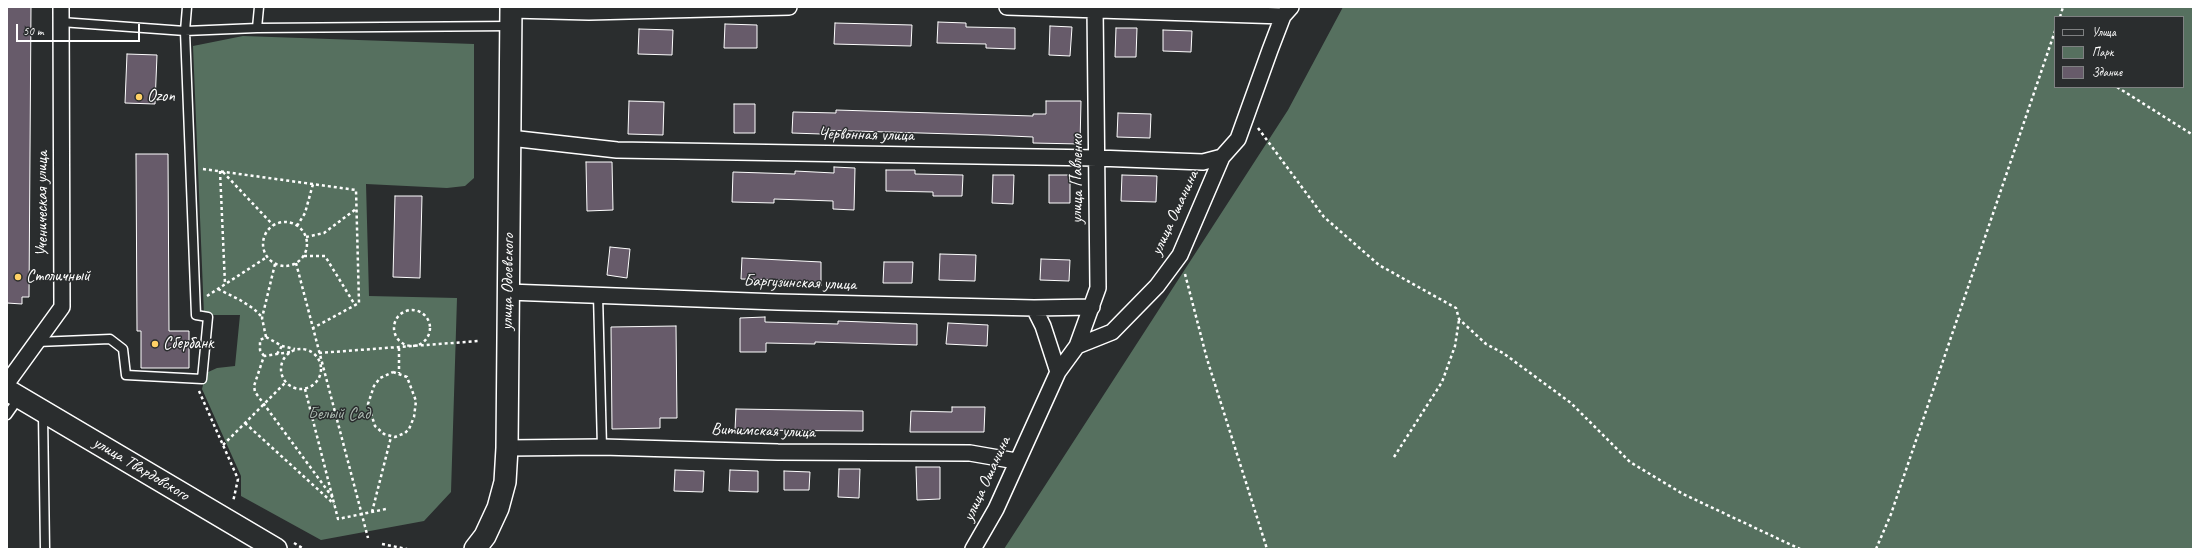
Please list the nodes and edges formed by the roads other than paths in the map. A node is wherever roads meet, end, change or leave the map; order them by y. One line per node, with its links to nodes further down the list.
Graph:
1 (187, 7): 10 (lane)
2 (259, 7): 9 (lane)
3 (789, 7): 8 (street)
4 (1007, 7): 5 (street)
5 (1095, 8): 6 (street); 13 (street, улица Павленко)
6 (1287, 12): 12 (street, улица Ошанина)
7 (61, 14): 10 (lane); 18 (street, Ученическая улица)
8 (511, 14): 9 (lane); 11 (street, улица Одоевского)
9 (257, 28): 10 (lane)
10 (185, 31): 18 (lane)
11 (510, 138): 13 (street, Червонная улица); 14 (street, улица Одоевского)
12 (1222, 157): 13 (street, Червонная улица); 19 (street, улица Ошанина)
13 (1097, 158): 16 (street, улица Павленко)
14 (508, 292): 15 (street, Баргузинская улица); 25 (street, улица Одоевского)
15 (598, 294): 17 (street, Баргузинская улица); 24 (lane)
16 (1092, 307): 17 (street, Баргузинская улица); 19 (street, улица Павленко)
17 (1034, 308): 20 (street)
18 (37, 342): 21 (street, Ученическая улица)
19 (1077, 346): 20 (street, улица Ошанина)
20 (1058, 372): 26 (street, улица Ошанина)
21 (10, 395): 22 (street, улица Твардовского); 23 (lane)
22 (42, 411): 27 (street, улица Твардовского); 28 (lane)
23 (7, 415)
24 (602, 447): 25 (street, Витимская улица); 26 (street, Витимская улица)
25 (507, 448): 29 (street, улица Одоевского)
26 (1016, 461): 30 (street, улица Ошанина)
27 (271, 545)
28 (45, 549)
29 (475, 549)
30 (973, 549)

